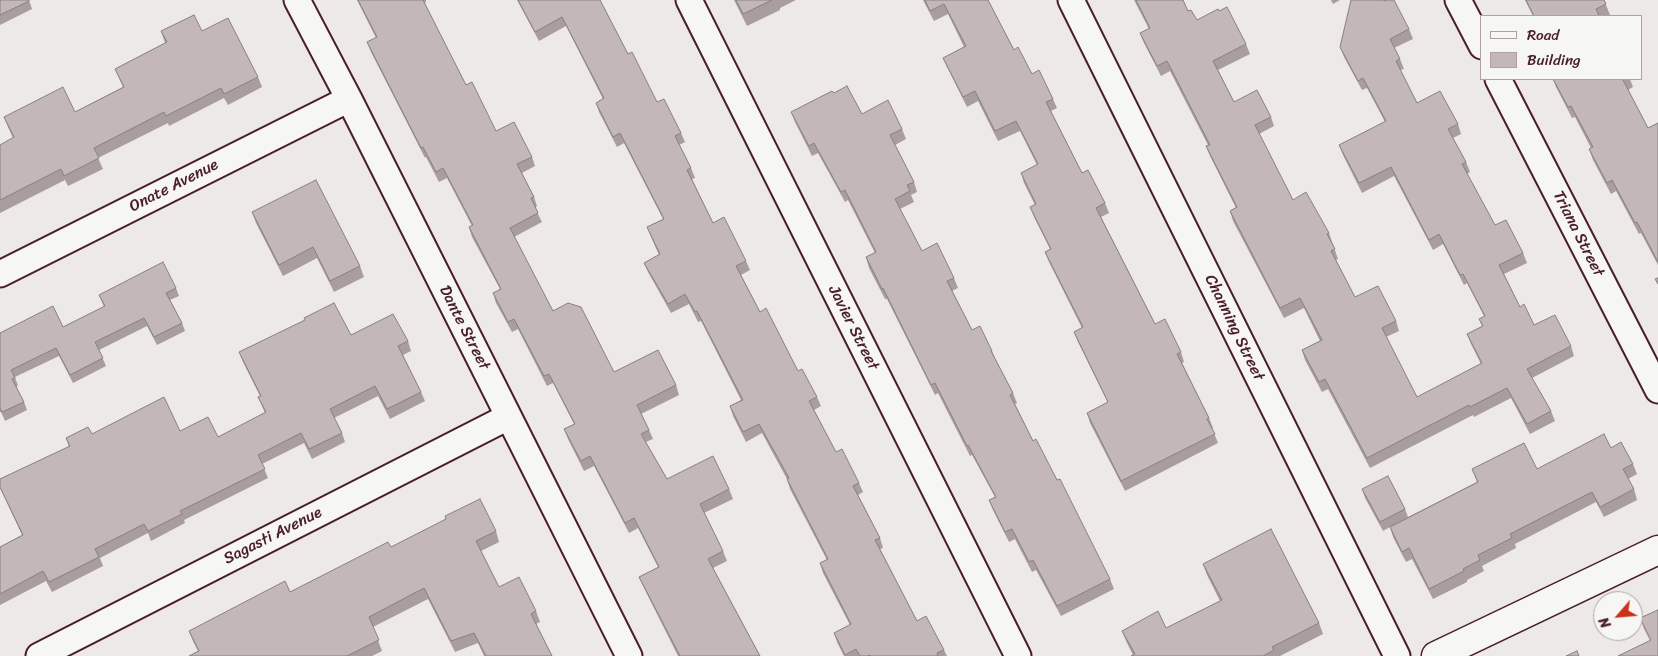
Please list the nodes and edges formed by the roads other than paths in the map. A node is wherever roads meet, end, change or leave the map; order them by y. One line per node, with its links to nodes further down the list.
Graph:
1 (297, 0): 7 (street, Dante Street)
2 (688, 0): 14 (street, Javier Street)
3 (1071, 0): 15 (street, Channing Street)
4 (1458, 0): 5 (street)
5 (1480, 42)
6 (1499, 80): 9 (street, Triana Street)
7 (349, 99): 8 (street, Onate Avenue); 10 (street, Dante Street)
8 (0, 274)
9 (1658, 390)
10 (508, 417): 12 (street, Sagasti Avenue); 13 (street, Dante Street)
11 (1658, 550): 16 (main road)
12 (39, 656)
13 (629, 656)
14 (1018, 656)
15 (1397, 656)
16 (1436, 656)

